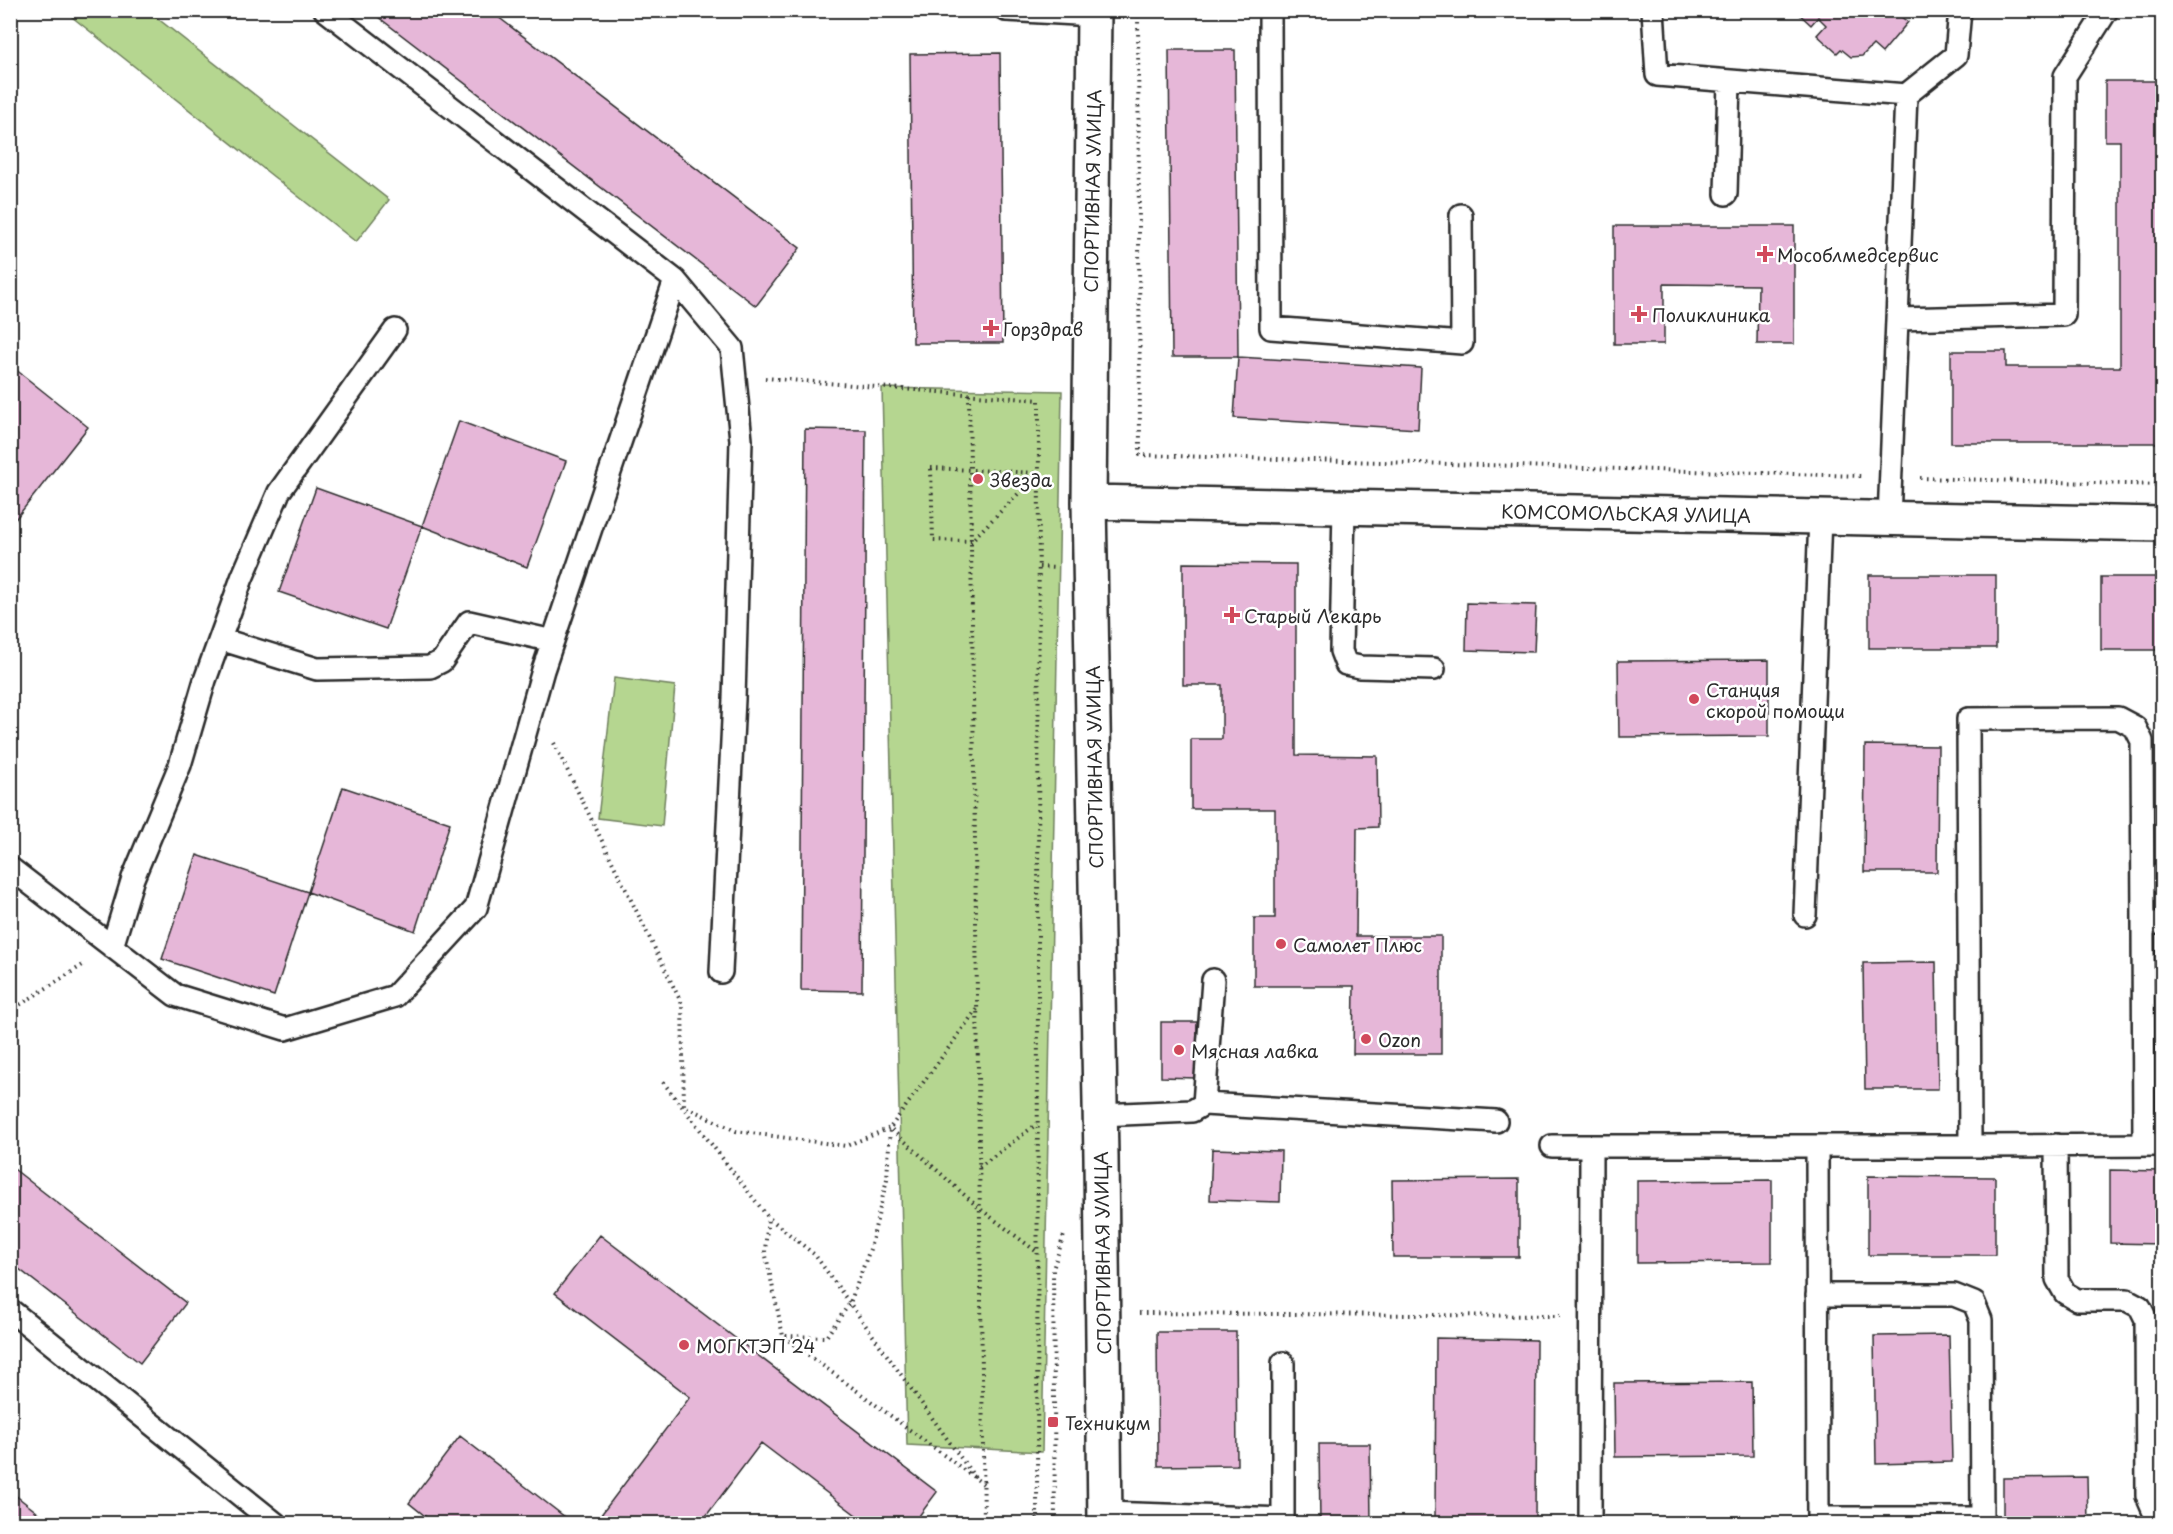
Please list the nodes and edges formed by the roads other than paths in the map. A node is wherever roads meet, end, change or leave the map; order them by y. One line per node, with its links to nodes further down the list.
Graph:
1 (325, 10): 12 (lane)
2 (1006, 10): 7 (lane)
3 (1270, 10): 11 (lane)
4 (1653, 10): 8 (lane)
5 (1960, 10): 9 (lane)
6 (2107, 10): 13 (lane)
7 (1094, 13): 15 (street, СПОРТИВНАЯ УЛИЦА)
8 (1729, 81): 9 (lane); 10 (lane)
9 (1906, 95): 13 (lane)
10 (1726, 194)
11 (1461, 215)
12 (675, 280): 21 (lane); 27 (lane)
13 (1897, 320): 18 (lane)
14 (395, 330): 20 (lane)
15 (1089, 502): 16 (street, КОМСОМОЛЬСКАЯ УЛИЦА); 30 (street, СПОРТИВНАЯ УЛИЦА)
16 (1344, 507): 17 (street, КОМСОМОЛЬСКАЯ УЛИЦА); 22 (lane)
17 (1820, 517): 18 (street, КОМСОМОЛЬСКАЯ УЛИЦА); 24 (lane)
18 (1889, 519): 19 (street, КОМСОМОЛЬСКАЯ УЛИЦА)
19 (2163, 524)
20 (220, 639): 21 (lane); 26 (lane)
21 (553, 641): 26 (lane)
22 (1434, 669)
23 (10, 868): 26 (lane)
24 (1805, 915)
25 (2153, 923): 33 (lane); 37 (lane)
26 (112, 947)
27 (722, 972)
28 (1213, 980): 29 (lane)
29 (1204, 1104): 30 (lane); 31 (lane)
30 (1100, 1115): 42 (street, СПОРТИВНАЯ УЛИЦА)
31 (1496, 1121)
32 (2056, 1145): 33 (lane); 37 (lane); 41 (lane)
33 (2153, 1145)
34 (1552, 1146): 35 (lane)
35 (1591, 1146): 36 (lane); 47 (lane)
36 (1817, 1146): 37 (lane); 38 (lane)
37 (1970, 1146)
38 (1817, 1295): 44 (lane); 45 (lane)
39 (10, 1310): 46 (lane)
40 (1283, 1363): 43 (lane)
41 (2163, 1516)
42 (1105, 1518): 43 (lane)
43 (1284, 1521)
44 (1818, 1521): 45 (lane)
45 (1982, 1521)
46 (276, 1524)
47 (1590, 1524)

